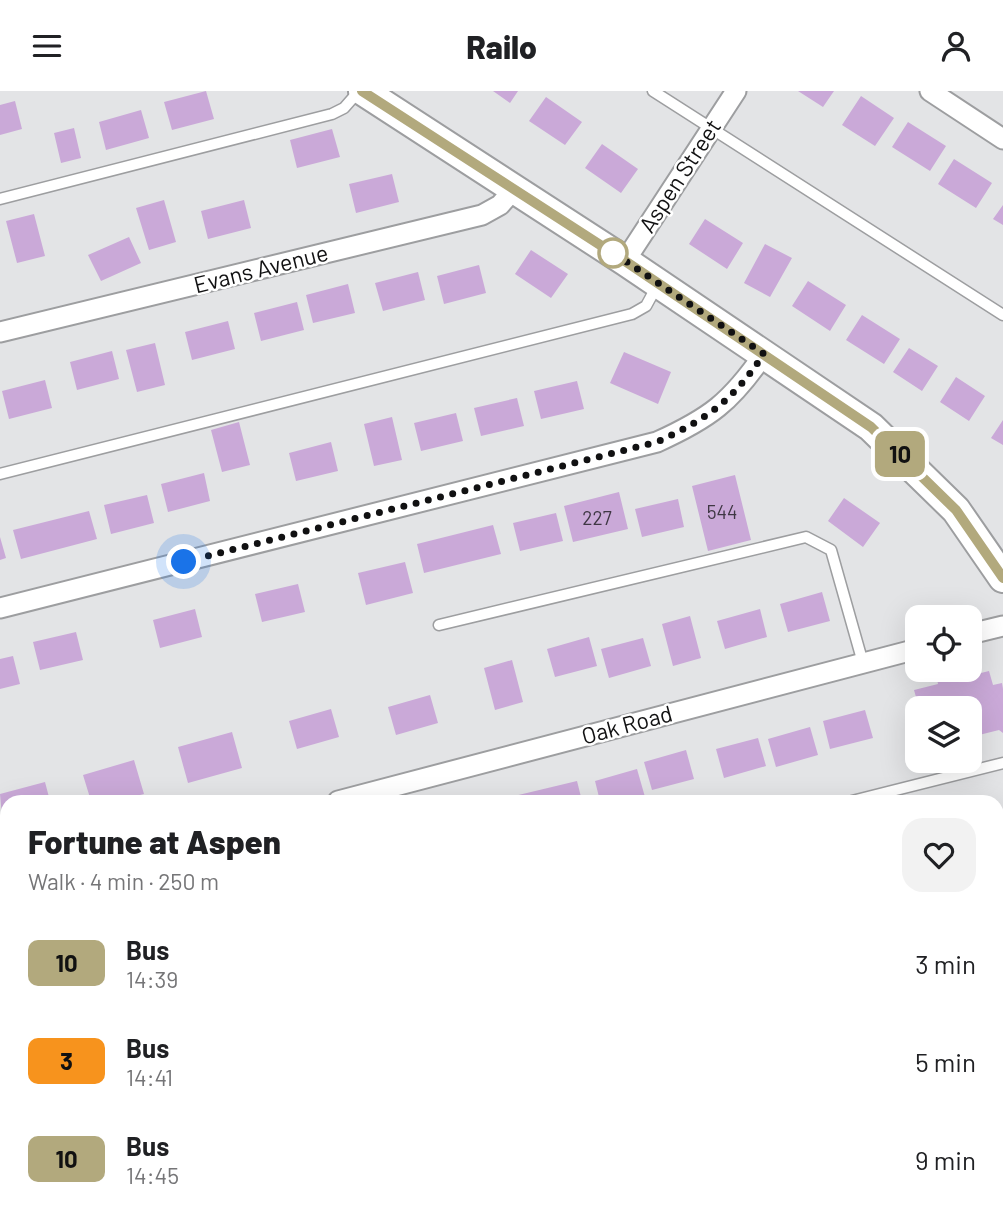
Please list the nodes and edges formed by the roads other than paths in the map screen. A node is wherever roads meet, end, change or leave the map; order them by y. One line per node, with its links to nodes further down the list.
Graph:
1 (361, 91): 7 (main road); 8 (lane)
2 (653, 91): 5 (lane)
3 (736, 91): 5 (street, Aspen Street)
4 (930, 91): 6 (street)
5 (711, 129): 9 (street, Aspen Street); 11 (lane)
6 (1003, 139)
7 (514, 189): 9 (main road); 12 (street, Evans Avenue)
8 (0, 199)
9 (625, 261): 10 (main road)
10 (658, 283): 13 (main road); 14 (lane)
11 (1003, 316)
12 (0, 332)
13 (764, 354): 15 (main road); 16 (street)
14 (0, 474)
15 (1003, 578)
16 (0, 608)
17 (439, 625): 21 (lane)
18 (1003, 626): 19 (street)
19 (982, 632)
20 (905, 652): 21 (street, Oak Road)
21 (863, 663): 23 (street, Oak Road)
22 (1003, 763): 24 (lane)
23 (361, 795)
24 (876, 795)

